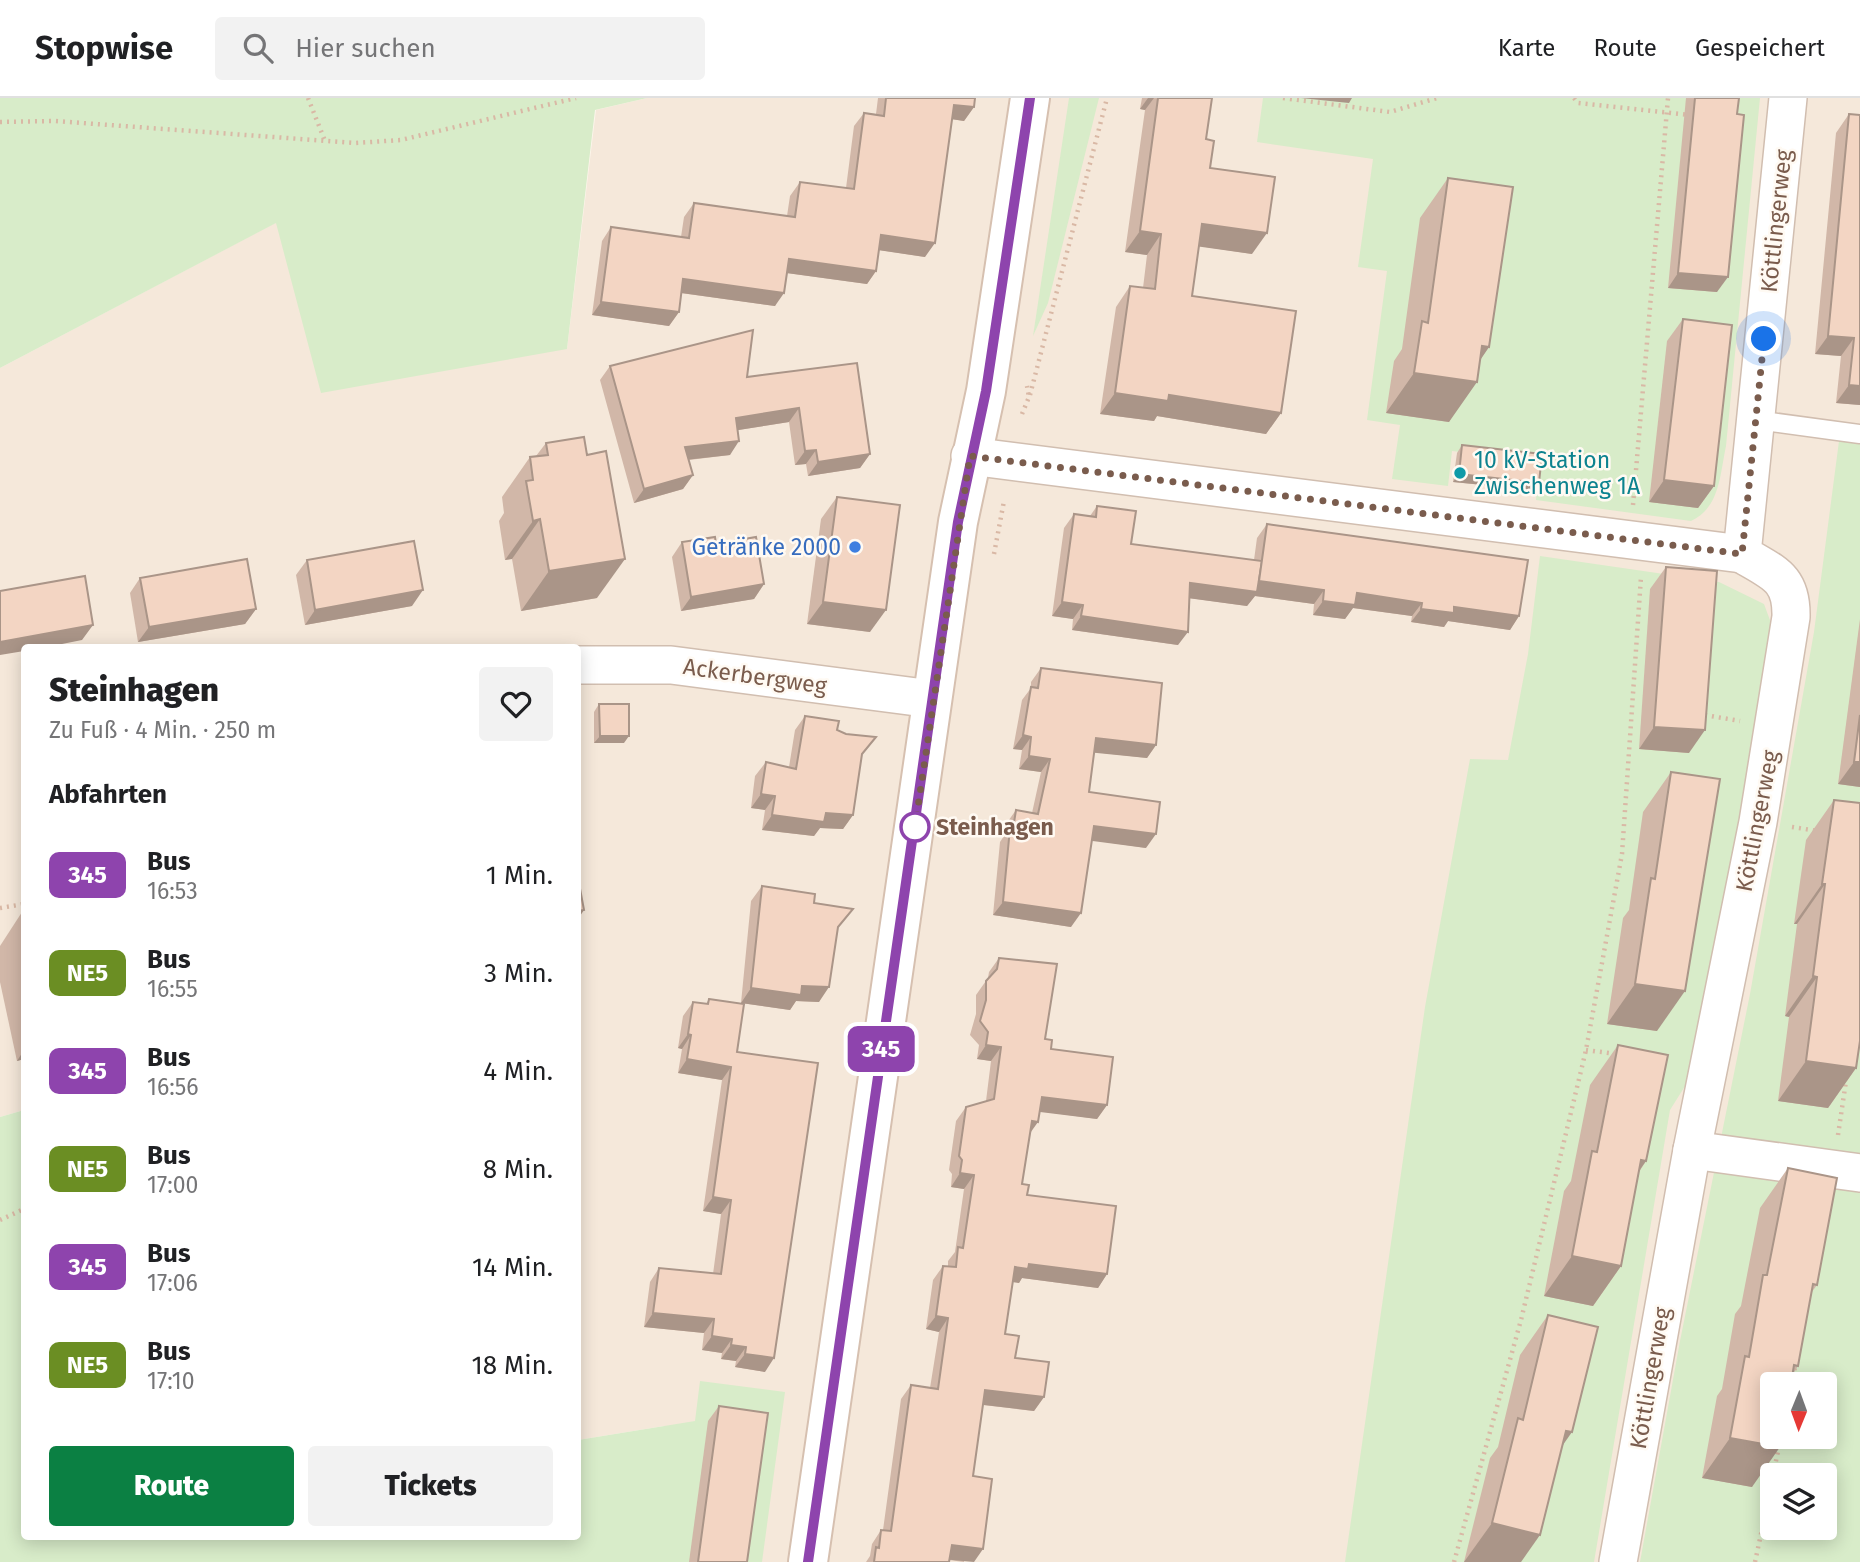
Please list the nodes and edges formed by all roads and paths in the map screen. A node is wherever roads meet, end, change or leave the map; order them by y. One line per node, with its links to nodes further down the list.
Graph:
1 (309, 98): 13 (path)
2 (576, 98): 13 (path)
3 (1030, 98): 17 (street)
4 (1107, 98): 14 (path)
5 (1283, 98): 6 (path)
6 (1437, 98)
7 (1574, 98): 10 (path)
8 (1668, 98): 10 (path)
9 (1788, 98): 15 (street, Köttlingerweg)
10 (1667, 114): 11 (path); 18 (path)
11 (1693, 116)
12 (0, 122): 13 (path)
13 (324, 141)
14 (1029, 397)
15 (1756, 420): 16 (lane); 19 (street, Köttlingerweg)
16 (1860, 434)
17 (970, 456): 18 (street); 21 (street)
18 (1637, 541): 19 (street); 28 (path)
19 (1742, 554): 23 (street, Köttlingerweg)
20 (581, 665): 21 (street, Ackerbergweg)
21 (932, 699): 38 (street)
22 (1706, 704): 23 (path)
23 (1775, 724): 24 (street, Köttlingerweg)
24 (1758, 822): 25 (path); 31 (street, Köttlingerweg)
25 (1822, 832)
26 (21, 904): 27 (path)
27 (0, 908)
28 (1586, 1050): 29 (path); 39 (path)
29 (1627, 1056)
30 (1846, 1076): 32 (path)
31 (1692, 1150): 32 (street); 40 (street, Köttlingerweg)
32 (1846, 1171)
33 (21, 1210): 34 (path)
34 (0, 1220)
35 (1797, 1357): 36 (path)
36 (1794, 1372)
37 (1760, 1538): 41 (path)
38 (808, 1562)
39 (1454, 1562)
40 (1618, 1562)
41 (1755, 1562)

